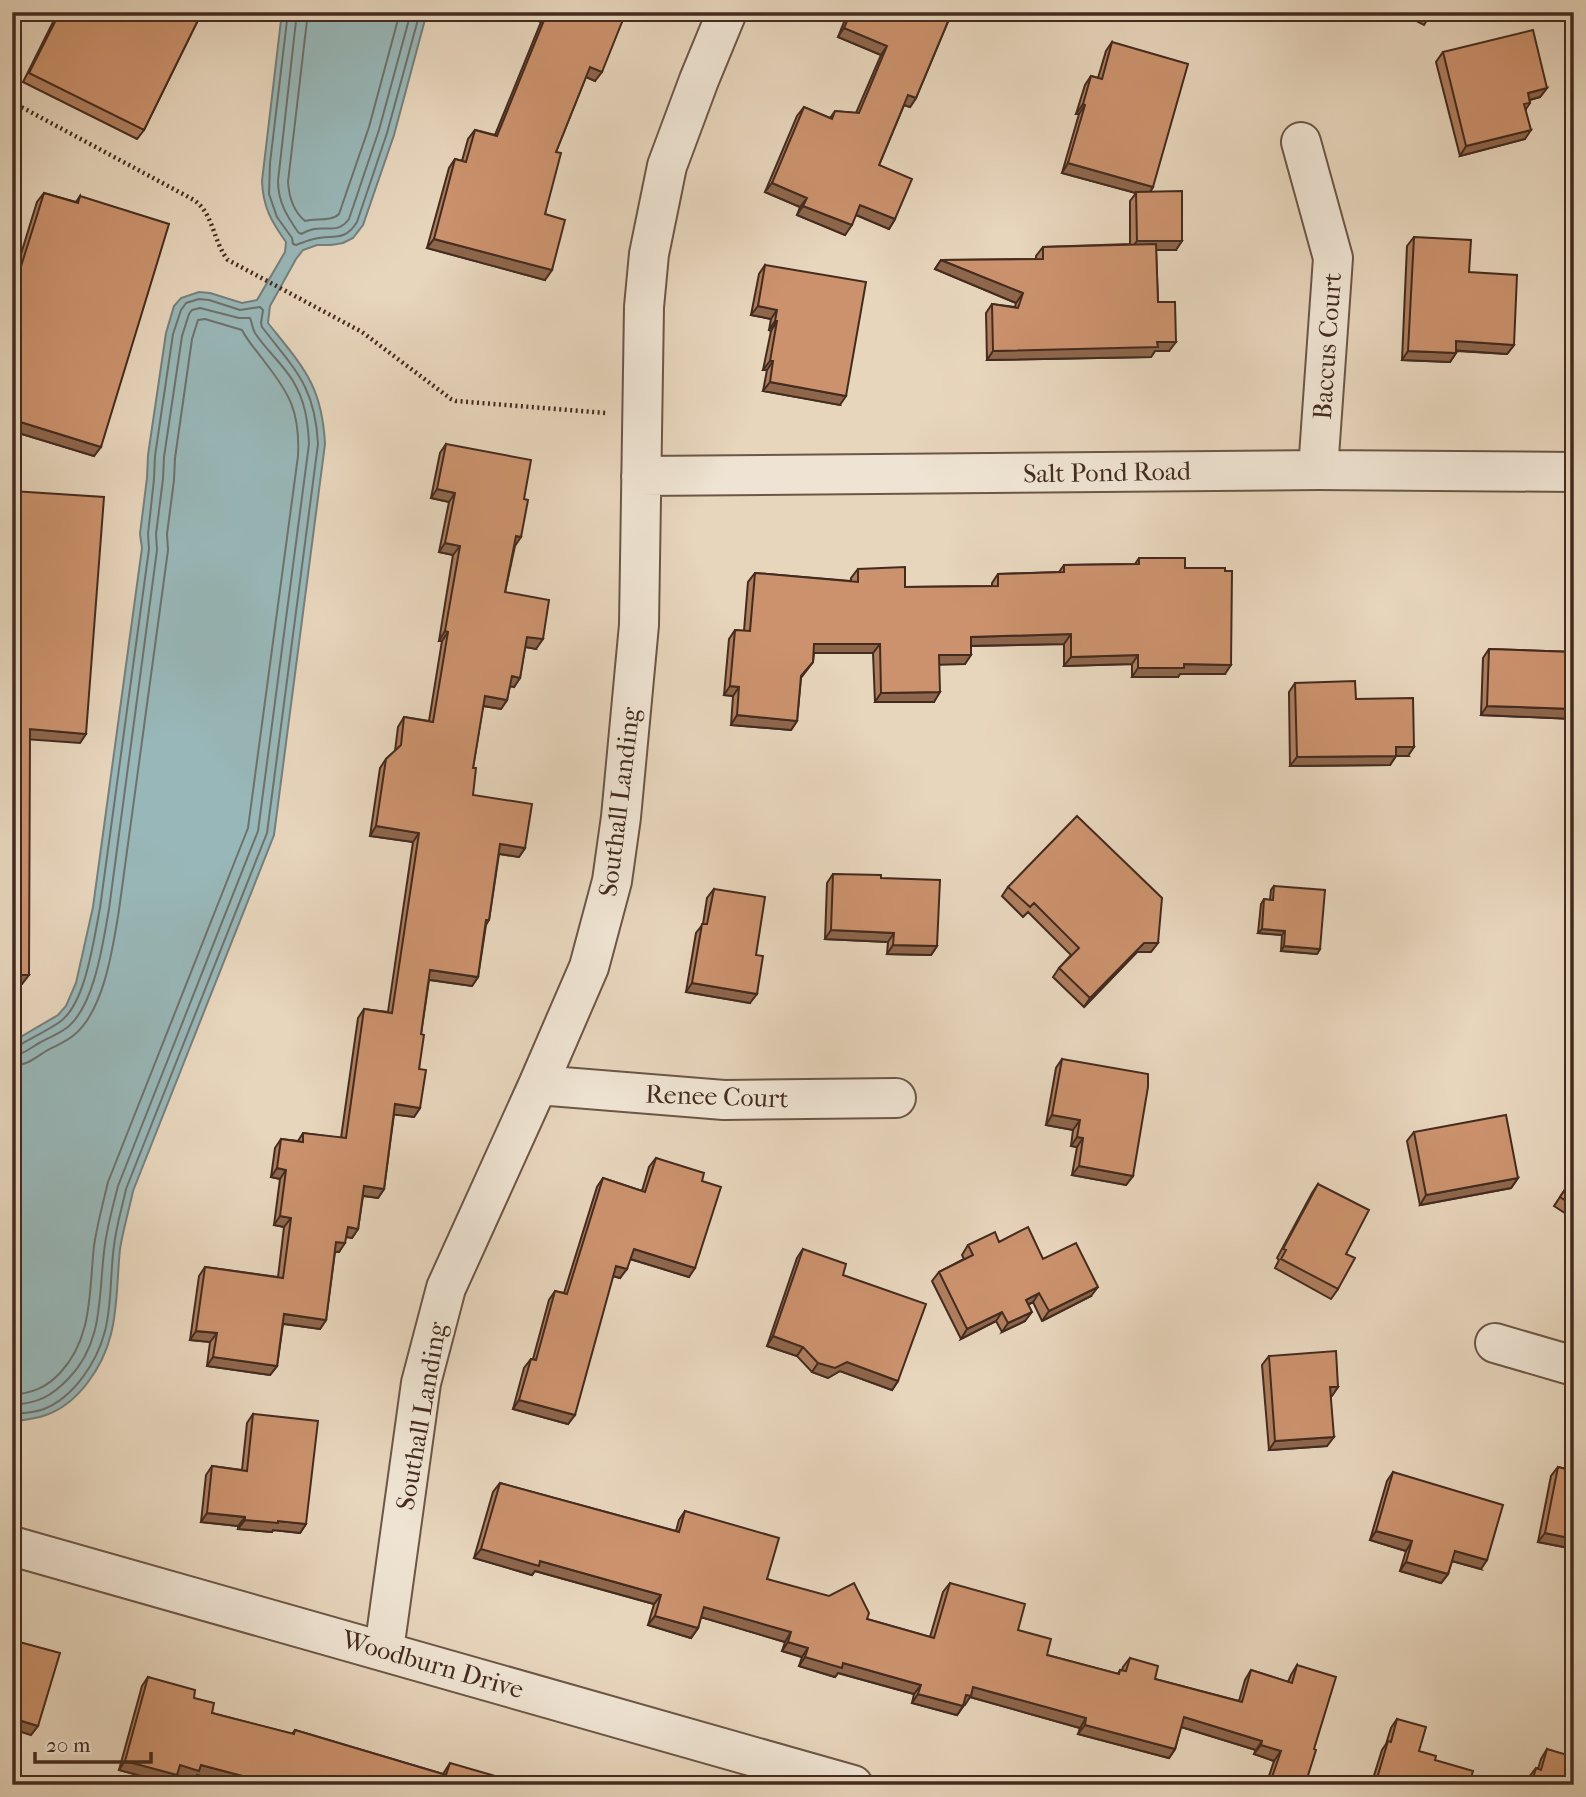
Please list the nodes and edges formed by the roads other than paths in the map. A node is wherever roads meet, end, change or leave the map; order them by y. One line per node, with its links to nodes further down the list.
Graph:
1 (727, 12): 5 (street, Southall Landing)
2 (1301, 142): 3 (street, Baccus Court)
3 (1318, 470): 4 (street, Salt Pond Road); 5 (street, Salt Pond Road)
4 (1574, 472)
5 (641, 476): 6 (street, Southall Landing)
6 (538, 1085): 7 (street, Renee Court); 11 (street, Southall Landing)
7 (896, 1098)
8 (1495, 1343): 9 (street)
9 (1574, 1366)
10 (12, 1546): 11 (street, Woodburn Drive)
11 (384, 1650): 12 (street, Woodburn Drive)
12 (853, 1785)

